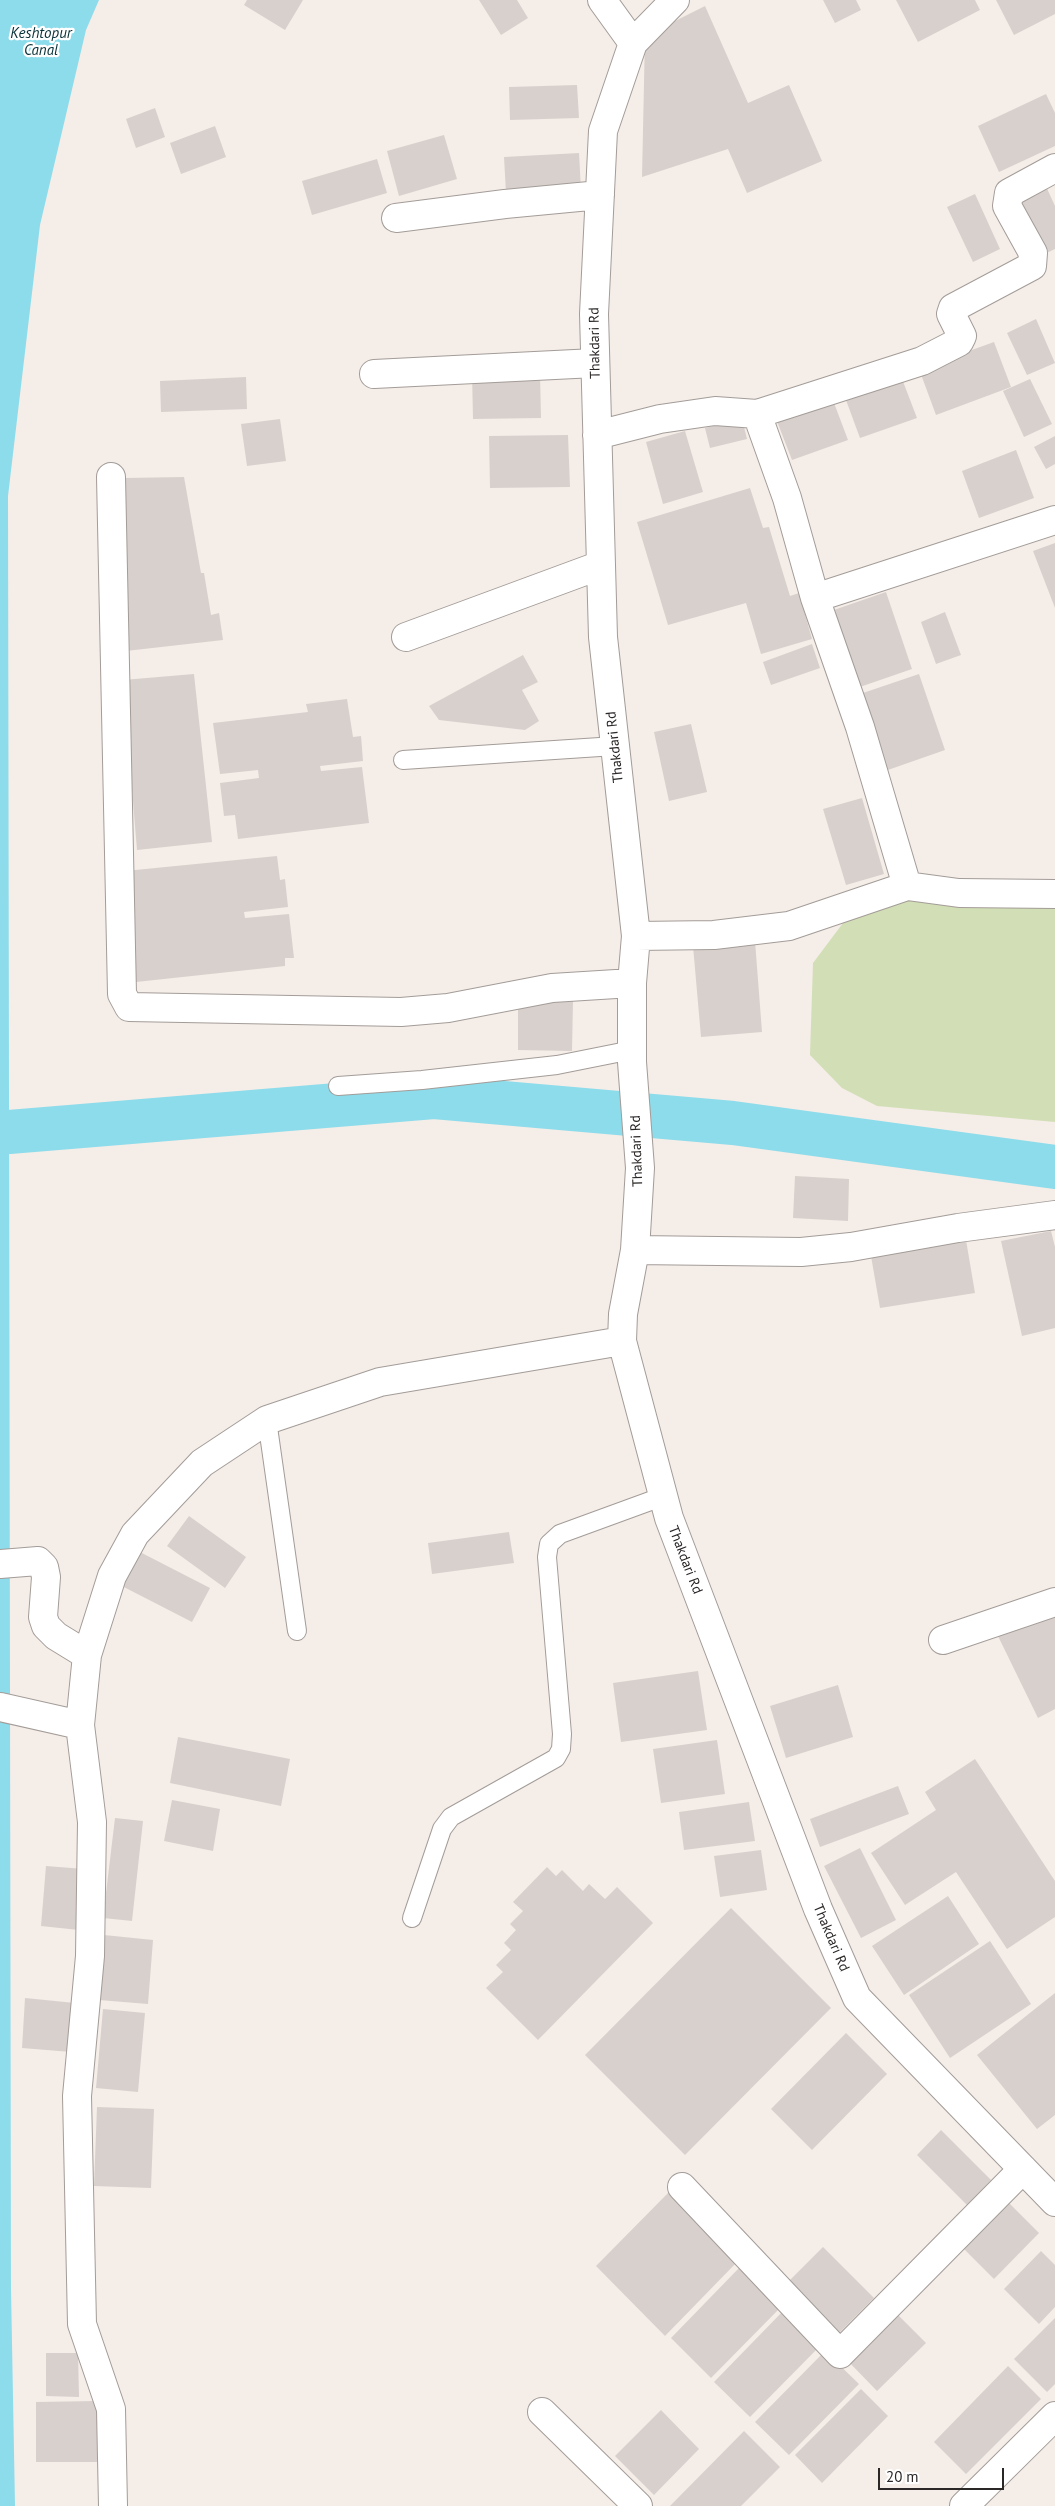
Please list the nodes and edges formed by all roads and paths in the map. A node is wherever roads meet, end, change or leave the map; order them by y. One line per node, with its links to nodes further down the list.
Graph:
1 (602, 0): 3 (street)
2 (675, 0): 3 (street, Thakdari Rd)
3 (633, 43): 5 (street, Thakdari Rd)
4 (1055, 168): 9 (street)
5 (600, 195): 6 (street); 7 (street, Thakdari Rd)
6 (396, 218)
7 (595, 364): 8 (street); 10 (street, Thakdari Rd)
8 (374, 374)
9 (757, 414): 10 (street); 14 (street)
10 (598, 435): 13 (street, Thakdari Rd)
11 (111, 477): 21 (street)
12 (1055, 520): 14 (street)
13 (601, 566): 15 (street); 16 (street, Thakdari Rd)
14 (815, 598): 18 (street)
15 (406, 637)
16 (615, 746): 17 (lane); 20 (street, Thakdari Rd)
17 (403, 760)
18 (907, 886): 19 (street); 20 (street)
19 (1055, 894)
20 (636, 936): 21 (street, Thakdari Rd)
21 (632, 983): 22 (street, Thakdari Rd)
22 (632, 1056): 23 (lane); 25 (street, Thakdari Rd)
23 (338, 1086)
24 (1055, 1215): 25 (street)
25 (635, 1250): 26 (street, Thakdari Rd)
26 (622, 1341): 27 (street); 28 (street, Thakdari Rd)
27 (266, 1420): 31 (lane); 33 (street)
28 (664, 1496): 36 (lane); 37 (street, Thakdari Rd)
29 (0, 1564): 33 (street)
30 (1055, 1602): 32 (street)
31 (297, 1631)
32 (943, 1640)
33 (88, 1654): 35 (street)
34 (7, 1709): 35 (street)
35 (80, 1725): 42 (street)
36 (412, 1918)
37 (1023, 2169): 38 (street); 39 (street, Thakdari Rd)
38 (682, 2187)
39 (1055, 2202)
40 (542, 2412): 43 (street)
41 (1055, 2416): 44 (street)
42 (113, 2506)
43 (638, 2506)
44 (964, 2506)

